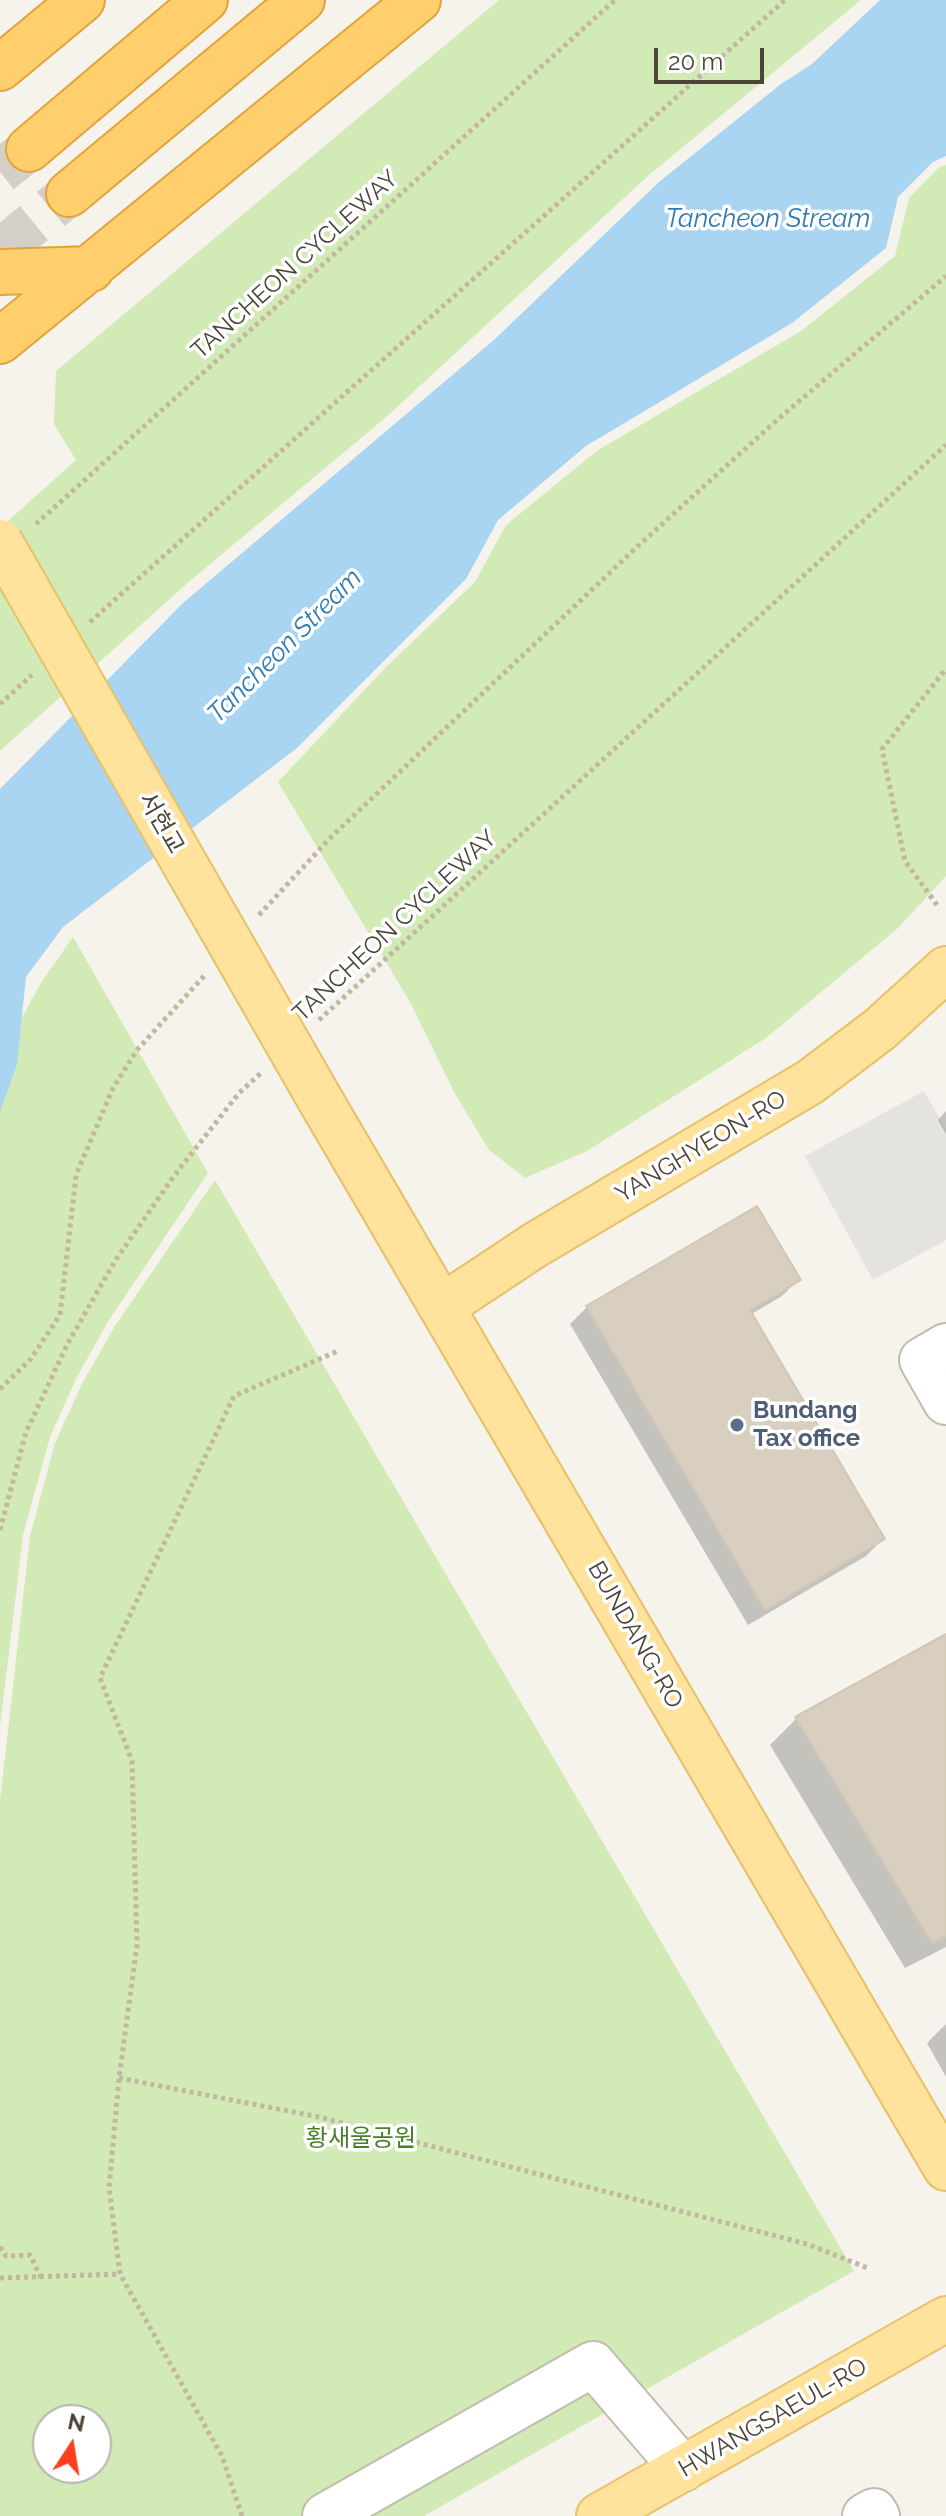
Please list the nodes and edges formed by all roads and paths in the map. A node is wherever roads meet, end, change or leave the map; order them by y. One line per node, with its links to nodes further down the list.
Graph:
1 (82, 0): 7 (highway)
2 (205, 0): 8 (highway)
3 (302, 0): 9 (highway)
4 (418, 0): 10 (highway)
5 (615, 0): 15 (path, TANCHEON CYCLEWAY)
6 (785, 0): 16 (path)
7 (0, 68)
8 (29, 149)
9 (69, 194)
10 (91, 269): 11 (highway); 13 (highway)
11 (0, 272)
12 (946, 276): 21 (path)
13 (0, 341)
14 (946, 445): 24 (path, TANCHEON CYCLEWAY)
15 (12, 538): 26 (main road, 서현교, bridge)
16 (81, 630)
17 (946, 669): 20 (path)
18 (35, 672): 19 (path)
19 (0, 704)
20 (937, 905)
21 (249, 926)
22 (946, 969): 27 (main road, YANGHYEON-RO)
23 (209, 971): 30 (path)
24 (310, 1028)
25 (263, 1072): 32 (path)
26 (322, 1103): 27 (main road, BUNDANG-RO)
27 (443, 1306): 34 (main road, BUNDANG-RO)
28 (946, 1346): 31 (street)
29 (338, 1351): 33 (path)
30 (0, 1389)
31 (946, 1402)
32 (0, 1530)
33 (119, 2078): 36 (path); 37 (path)
34 (946, 2168)
35 (0, 2247): 39 (path)
36 (870, 2269)
37 (120, 2274): 39 (path); 42 (path)
38 (0, 2278): 39 (path)
39 (41, 2278)
40 (946, 2319): 41 (main road, HWANGSAEUL-RO)
41 (683, 2469): 43 (street); 44 (main road, HWANGSAEUL-RO)
42 (242, 2516)
43 (325, 2516)
44 (599, 2516)
45 (865, 2516): 46 (street)
46 (877, 2516)

